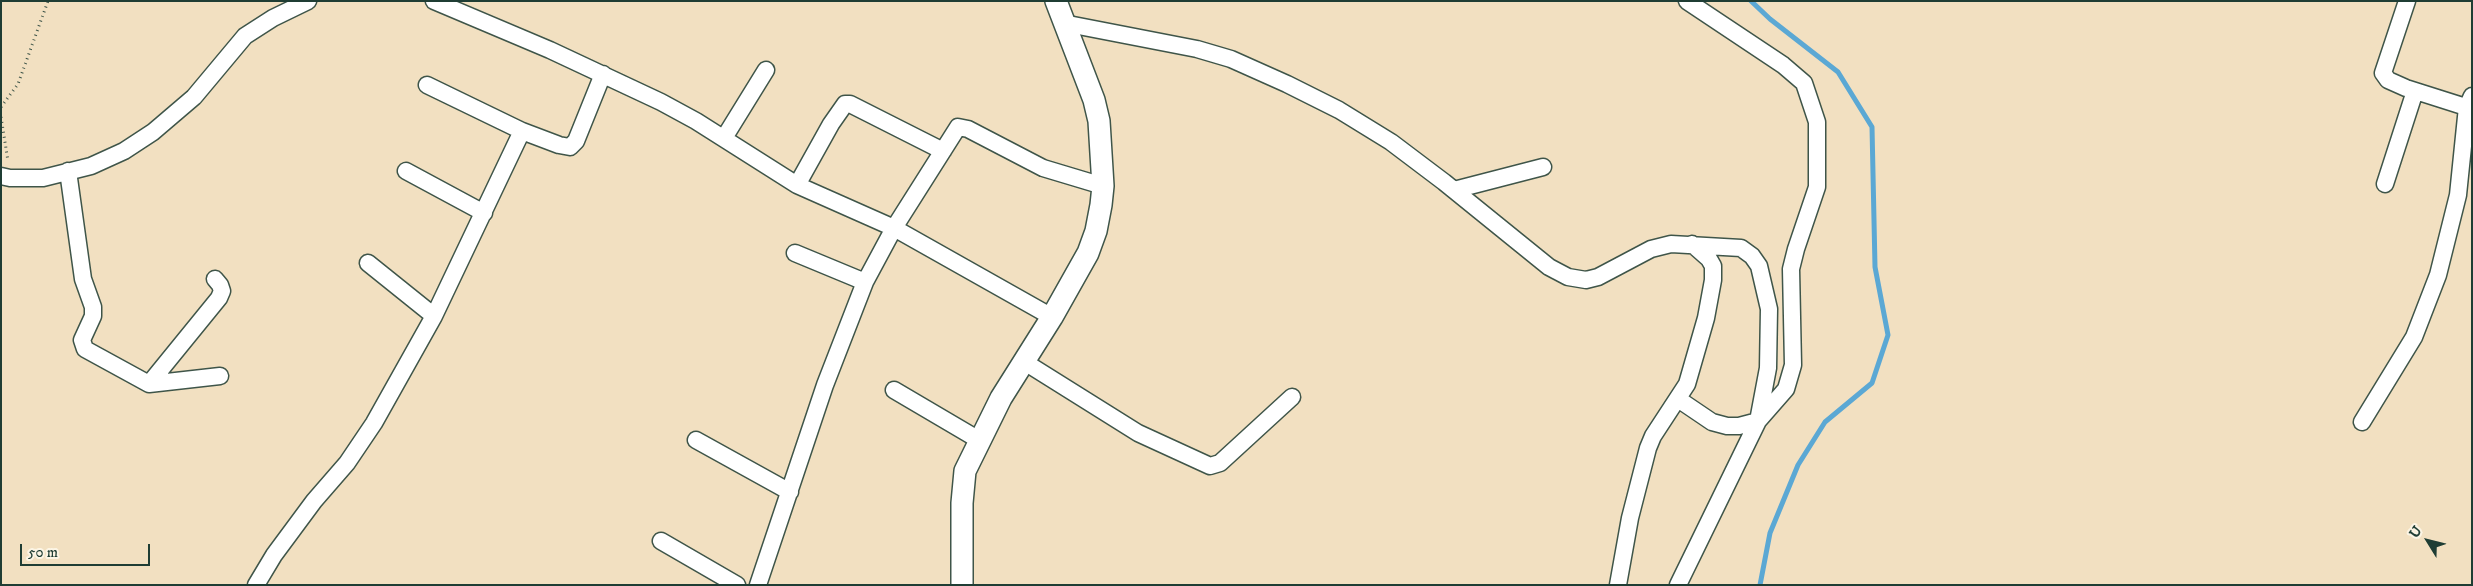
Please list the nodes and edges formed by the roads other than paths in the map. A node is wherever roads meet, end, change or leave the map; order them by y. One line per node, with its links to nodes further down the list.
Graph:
1 (308, 1): 16 (street)
2 (1056, 1): 6 (street)
3 (1687, 1): 38 (street)
4 (2407, 1): 10 (street)
5 (436, 2): 8 (street)
6 (1064, 23): 21 (street); 22 (street)
7 (766, 70): 13 (street)
8 (602, 74): 12 (street); 13 (street)
9 (427, 85): 12 (street)
10 (2415, 91): 11 (street); 19 (street)
11 (2470, 104): 39 (street)
12 (522, 131): 23 (street)
13 (724, 138): 20 (street)
14 (944, 151): 20 (street); 21 (street); 24 (street)
15 (1543, 167): 22 (street)
16 (68, 171): 18 (street); 34 (street)
17 (406, 171): 23 (street)
18 (6, 177)
19 (2385, 184)
20 (797, 185): 24 (street)
21 (1103, 186): 31 (street)
22 (1454, 190): 25 (street)
23 (484, 214): 30 (street)
24 (894, 228): 29 (street); 31 (street)
25 (1692, 244): 37 (street); 38 (street)
26 (795, 253): 29 (street)
27 (368, 263): 30 (street)
28 (215, 279): 34 (street)
29 (865, 282): 42 (street)
30 (434, 316): 44 (street)
31 (1052, 317): 32 (street)
32 (1023, 361): 36 (street); 41 (street)
33 (220, 376): 34 (street)
34 (149, 384)
35 (894, 390): 41 (street)
36 (1292, 397)
37 (1678, 399): 38 (street); 48 (street)
38 (1758, 421): 49 (street)
39 (2362, 422)
40 (696, 440): 42 (street)
41 (979, 440): 47 (street)
42 (790, 492): 46 (street)
43 (661, 541): 45 (street)
44 (256, 585)
45 (737, 585)
46 (758, 585)
47 (962, 585)
48 (1618, 585)
49 (1678, 585)

